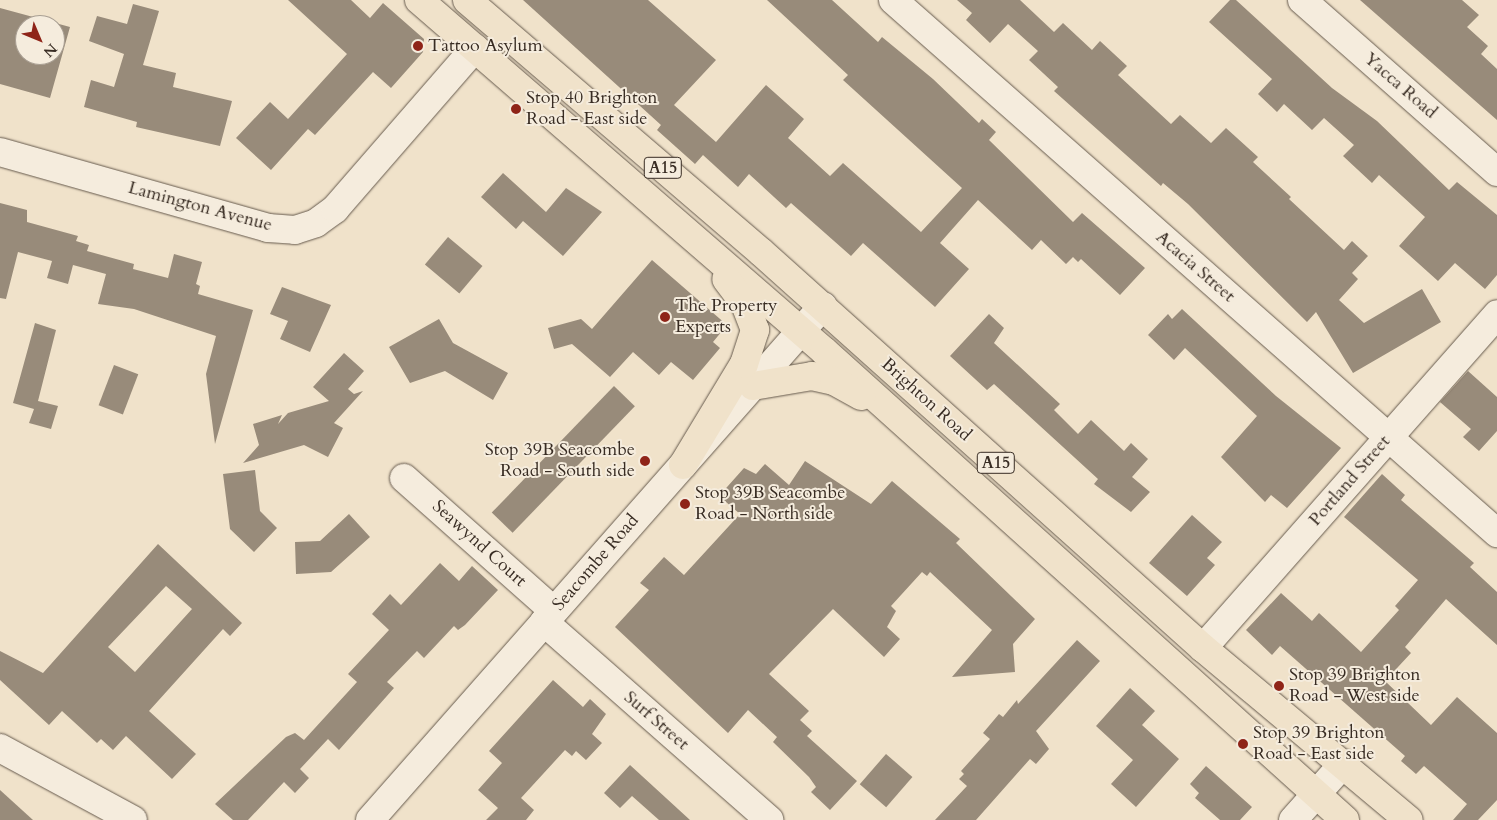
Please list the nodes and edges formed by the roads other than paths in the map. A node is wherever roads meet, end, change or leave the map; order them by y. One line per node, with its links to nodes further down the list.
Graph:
1 (419, 0): 6 (main road, Brighton Road / A15)
2 (460, 0): 6 (street)
3 (467, 0): 11 (main road, Brighton Road / A15)
4 (893, 0): 16 (street, Acacia Street)
5 (1302, 0): 9 (street, Yacca Road)
6 (442, 20): 7 (main road, Brighton Road / A15)
7 (475, 48): 8 (street, Lamington Avenue); 10 (main road, Brighton Road / A15)
8 (0, 152)
9 (1497, 172)
10 (695, 238): 13 (main road, Brighton Road / A15); 17 (main road)
11 (823, 306): 13 (street, Seacombe Road); 21 (main road, Brighton Road / A15)
12 (1497, 314): 16 (street, Portland Street)
13 (802, 331): 14 (street, Seacombe Road); 15 (main road, Brighton Road / A15)
14 (753, 386): 15 (main road); 17 (street, Seacombe Road)
15 (903, 421): 24 (main road, Brighton Road / A15)
16 (1388, 438): 19 (street, Acacia Street); 21 (street, Portland Street)
17 (683, 465): 20 (street, Seacombe Road)
18 (404, 478): 20 (street, Seawynd Court)
19 (1497, 533)
20 (549, 617): 26 (street, Seacombe Road); 27 (street, Surf Street)
21 (1203, 648): 23 (main road, Brighton Road / A15)
22 (0, 748): 25 (street)
23 (1344, 763): 24 (street); 30 (main road, Brighton Road / A15)
24 (1316, 794): 28 (street); 29 (main road, Brighton Road / A15)
25 (133, 820)
26 (370, 820)
27 (769, 820)
28 (1293, 820)
29 (1345, 820)
30 (1409, 820)

